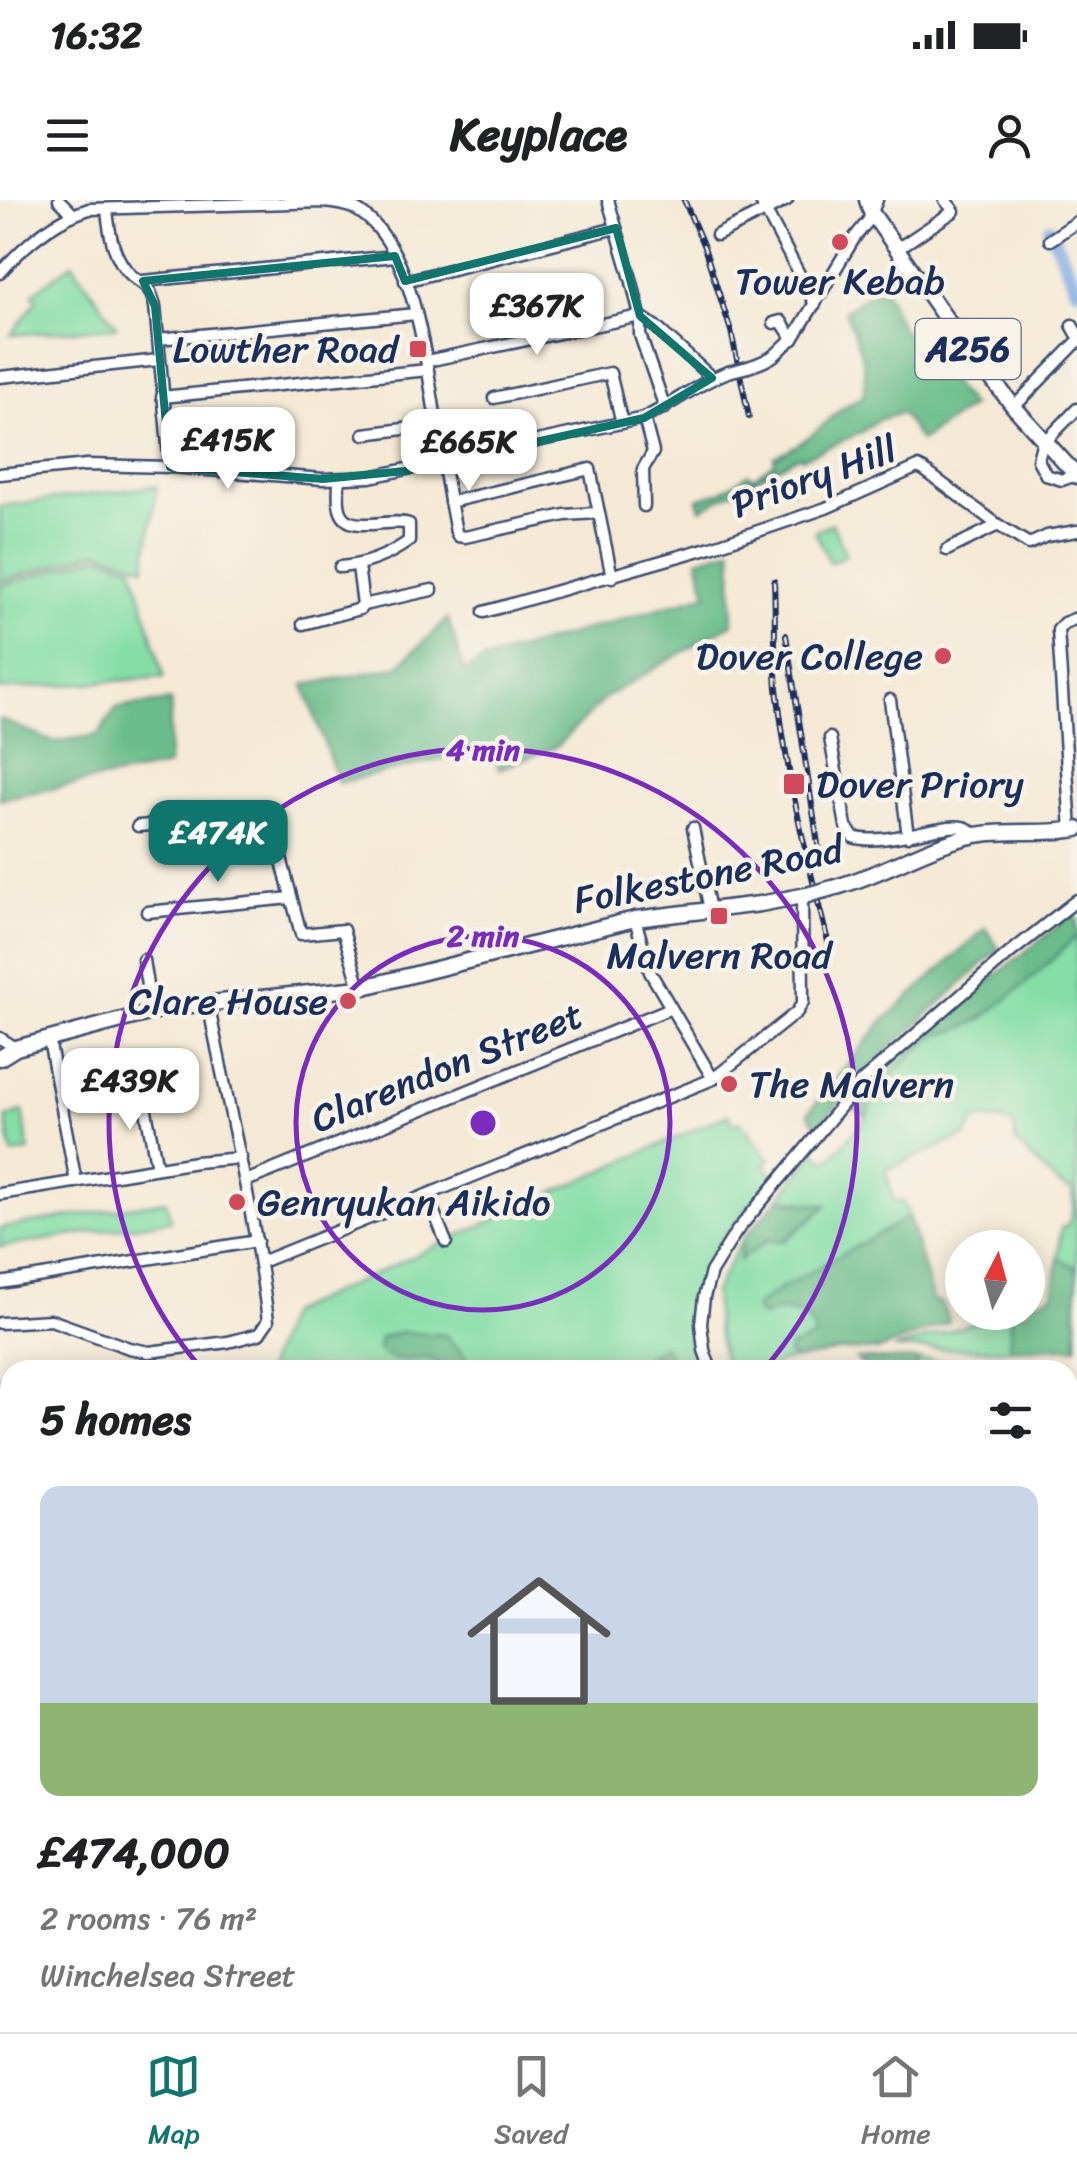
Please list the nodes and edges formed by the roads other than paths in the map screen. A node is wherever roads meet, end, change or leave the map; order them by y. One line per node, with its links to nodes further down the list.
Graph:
1 (59, 200): 9 (street)
2 (608, 200): 11 (street)
3 (787, 200): 7 (street)
4 (945, 200): 14 (street)
5 (282, 202): 8 (street); 15 (street)
6 (872, 204): 14 (main road, A256); 19 (street)
7 (762, 205): 12 (street); 19 (street)
8 (106, 208): 9 (street); 17 (street)
9 (73, 214): 16 (street)
10 (1077, 222): 13 (street)
11 (616, 228): 18 (street); 21 (street)
12 (717, 235)
13 (1050, 240)
14 (897, 249): 32 (main road, A256)
15 (395, 256): 17 (street); 18 (street)
16 (0, 273)
17 (143, 281): 23 (street)
18 (405, 281): 20 (street)
19 (815, 304): 24 (street)
20 (416, 314): 23 (street); 27 (street)
21 (640, 316): 27 (street); 29 (street); 33 (street)
22 (774, 323): 24 (street)
23 (158, 340): 26 (street)
24 (793, 340): 29 (street, bridge)
25 (1077, 342): 32 (street)
26 (160, 360): 28 (street); 30 (street)
27 (427, 365): 30 (street); 37 (street)
28 (0, 377)
29 (712, 378): 33 (street)
30 (162, 397): 41 (street)
31 (494, 398): 36 (street)
32 (1014, 407): 39 (main road, A256)
33 (665, 408): 35 (street)
34 (1077, 410): 39 (street)
35 (644, 418): 36 (street); 46 (street)
36 (622, 423): 40 (street)
37 (436, 424): 38 (street); 40 (street)
38 (364, 434)
39 (1044, 441): 43 (main road, A256); 43 (street)
40 (444, 463): 44 (street); 45 (street)
41 (170, 467): 42 (street); 44 (street)
42 (0, 474)
43 (1076, 476)
44 (339, 480): 51 (street)
45 (450, 502): 47 (street); 47 (street)
46 (644, 506)
47 (598, 513): 53 (street)
48 (998, 525): 49 (street, Priory Hill); 50 (street); 53 (street, Priory Hill)
49 (1077, 531)
50 (947, 550)
51 (358, 566): 52 (street); 55 (street)
52 (340, 567)
53 (612, 577): 56 (street)
54 (432, 590): 55 (street)
55 (364, 605): 58 (street)
56 (484, 612)
57 (1077, 618): 60 (street)
58 (303, 624)
59 (1077, 694): 60 (street)
60 (1062, 696): 63 (street)
61 (890, 700): 68 (street)
62 (830, 738): 68 (street)
63 (1072, 761): 67 (street)
64 (138, 826): 72 (street)
65 (694, 828): 74 (street)
66 (935, 830): 68 (street); 69 (street); 70 (street)
67 (1074, 830): 69 (main road, Folkestone Road)
68 (908, 836)
69 (974, 836): 70 (main road, Folkestone Road)
70 (951, 842): 71 (main road, Folkestone Road, bridge)
71 (804, 895): 74 (main road, Folkestone Road); 86 (street)
72 (292, 898): 75 (street); 78 (street)
73 (1077, 900): 99 (street)
74 (710, 910): 76 (main road, Folkestone Road)
75 (147, 912)
76 (636, 920): 78 (main road, Folkestone Road); 80 (street)
77 (144, 960): 81 (street)
78 (360, 988): 79 (main road, Folkestone Road)
79 (208, 1002): 81 (main road, Folkestone Road); 88 (street)
80 (671, 1008): 86 (street); 90 (street, Clarendon Street)
81 (151, 1011): 83 (main road, Folkestone Road)
82 (0, 1038): 84 (street)
83 (49, 1040): 84 (main road, Folkestone Road); 91 (street)
84 (16, 1048): 85 (main road, Folkestone Road)
85 (0, 1058)
86 (713, 1078): 93 (street)
87 (142, 1090): 89 (street)
88 (241, 1158): 89 (street); 90 (street)
89 (157, 1168): 91 (street)
90 (246, 1181): 94 (street)
91 (76, 1182): 92 (street)
92 (0, 1194)
93 (427, 1195): 95 (street); 96 (street)
94 (258, 1241): 96 (street); 97 (street)
95 (446, 1242)
96 (261, 1262): 98 (street)
97 (0, 1283)
98 (0, 1322)
99 (708, 1360)

